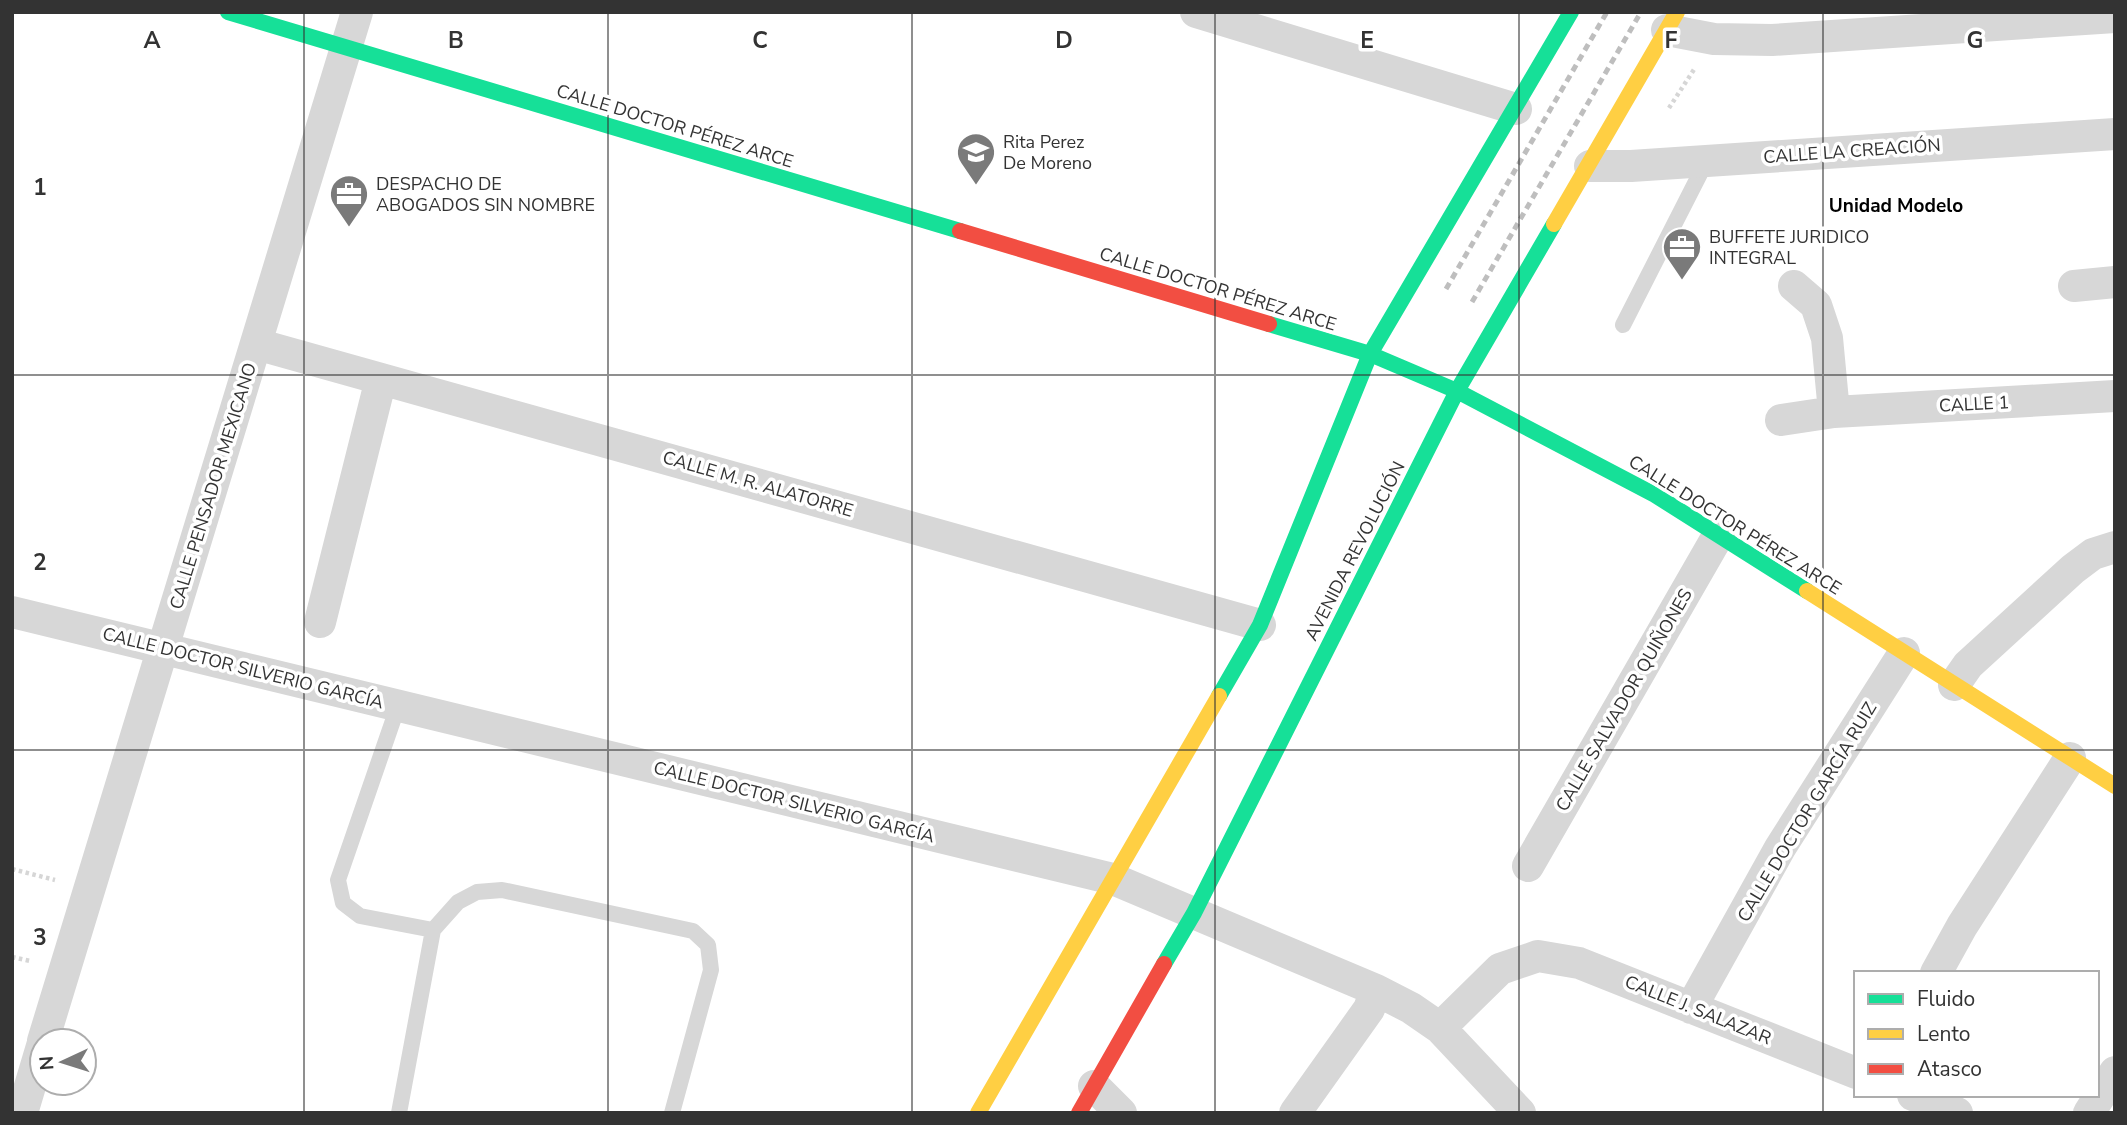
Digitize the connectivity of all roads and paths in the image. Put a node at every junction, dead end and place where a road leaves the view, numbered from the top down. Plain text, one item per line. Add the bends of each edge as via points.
1 (228, 12) edge
2 (357, 12) edge
3 (1196, 12) edge
4 (1572, 12) edge
5 (2115, 17) edge
6 (1672, 21) edge
7 (347, 48) junction
8 (1516, 109) junction
9 (2115, 134) edge
10 (1707, 160) junction
11 (1590, 166) junction
12 (2115, 282) edge
13 (1794, 286) dead end
14 (2074, 286) dead end
15 (1623, 325) dead end
16 (256, 344) junction
17 (1370, 354) junction
18 (380, 379) junction
19 (1457, 391) junction
20 (2115, 396) edge
21 (1834, 412) junction
22 (1781, 419) dead end
23 (1719, 534) junction
24 (2115, 547) edge
25 (12, 612) edge
26 (320, 622) dead end
27 (1260, 625) junction
28 (163, 649) junction
29 (1904, 653) junction
30 (1954, 685) junction
31 (398, 706) junction
32 (2070, 758) junction
33 (2115, 786) edge
34 (1528, 866) dead end
35 (12, 869) edge
36 (1113, 879) junction
37 (90, 889) junction
38 (1194, 914) junction
39 (433, 930) junction
40 (1937, 971) edge
41 (1376, 990) junction
42 (1691, 1008) junction
43 (48, 1027) edge
44 (1440, 1028) junction
45 (1854, 1072) edge
46 (2115, 1072) edge
47 (28, 1093) edge
48 (1918, 1097) edge
49 (1087, 1099) edge
50 (22, 1113) edge
51 (399, 1113) edge
52 (672, 1113) edge
53 (978, 1113) edge
54 (1121, 1113) edge
55 (1295, 1113) edge
56 (1520, 1113) edge
57 (1958, 1113) edge
58 (2089, 1113) edge

1 - 7 main road, CALLE DOCTOR PÉREZ ARCE
2 - 7 street, CALLE PENSADOR MEXICANO
3 - 8 street
4 - 8 main road
5 - 6 street via 1772,40 1714,39
6 - 11 main road, AVENIDA REVOLUCIÓN
7 - 16 street, CALLE PENSADOR MEXICANO
7 - 17 main road, CALLE DOCTOR PÉREZ ARCE
8 - 17 main road
9 - 10 street, CALLE LA CREACIÓN
10 - 11 street, CALLE LA CREACIÓN
10 - 15 lane
11 - 19 main road, AVENIDA REVOLUCIÓN
12 - 14 street
13 - 21 street via 1816,305 1827,338
16 - 18 street, CALLE M. R. ALATORRE
16 - 28 street, CALLE PENSADOR MEXICANO
17 - 19 main road, CALLE DOCTOR PÉREZ ARCE
17 - 27 main road
18 - 26 street
18 - 27 street, CALLE M. R. ALATORRE
19 - 23 main road, CALLE DOCTOR PÉREZ ARCE via 1655,495
19 - 38 main road, AVENIDA REVOLUCIÓN
20 - 21 street, CALLE 1
21 - 22 street, CALLE 1
23 - 29 main road, CALLE DOCTOR PÉREZ ARCE
23 - 34 street, CALLE SALVADOR QUIÑONES
24 - 30 street via 2093,554 2073,569 1968,665
25 - 28 street, CALLE DOCTOR SILVERIO GARCÍA
27 - 36 main road
28 - 31 street, CALLE DOCTOR SILVERIO GARCÍA
28 - 37 street, CALLE PENSADOR MEXICANO
29 - 30 main road, CALLE DOCTOR PÉREZ ARCE
29 - 42 street, CALLE DOCTOR GARCÍA RUIZ via 1780,848
30 - 32 main road, CALLE DOCTOR PÉREZ ARCE
31 - 36 street, CALLE DOCTOR SILVERIO GARCÍA
31 - 39 lane via 338,880 342,903 360,916
32 - 33 main road, CALLE DOCTOR PÉREZ ARCE
32 - 40 street
35 - 37 path
36 - 38 street, CALLE DOCTOR SILVERIO GARCÍA
36 - 53 main road
37 - 43 street, CALLE PENSADOR MEXICANO
38 - 41 street, CALLE DOCTOR SILVERIO GARCÍA
38 - 49 main road, AVENIDA REVOLUCIÓN
39 - 51 lane
39 - 52 lane via 458,902 477,892 502,890 693,931 708,945 711,970
41 - 44 street, CALLE DOCTOR SILVERIO GARCÍA
41 - 55 street via 1370,1009
42 - 44 street, CALLE J. SALAZAR via 1580,963 1538,956 1500,969
42 - 45 street, CALLE J. SALAZAR
44 - 56 street, CALLE DOCTOR SILVERIO GARCÍA
46 - 58 street
47 - 50 street, CALLE PENSADOR MEXICANO
48 - 57 street
49 - 54 street

